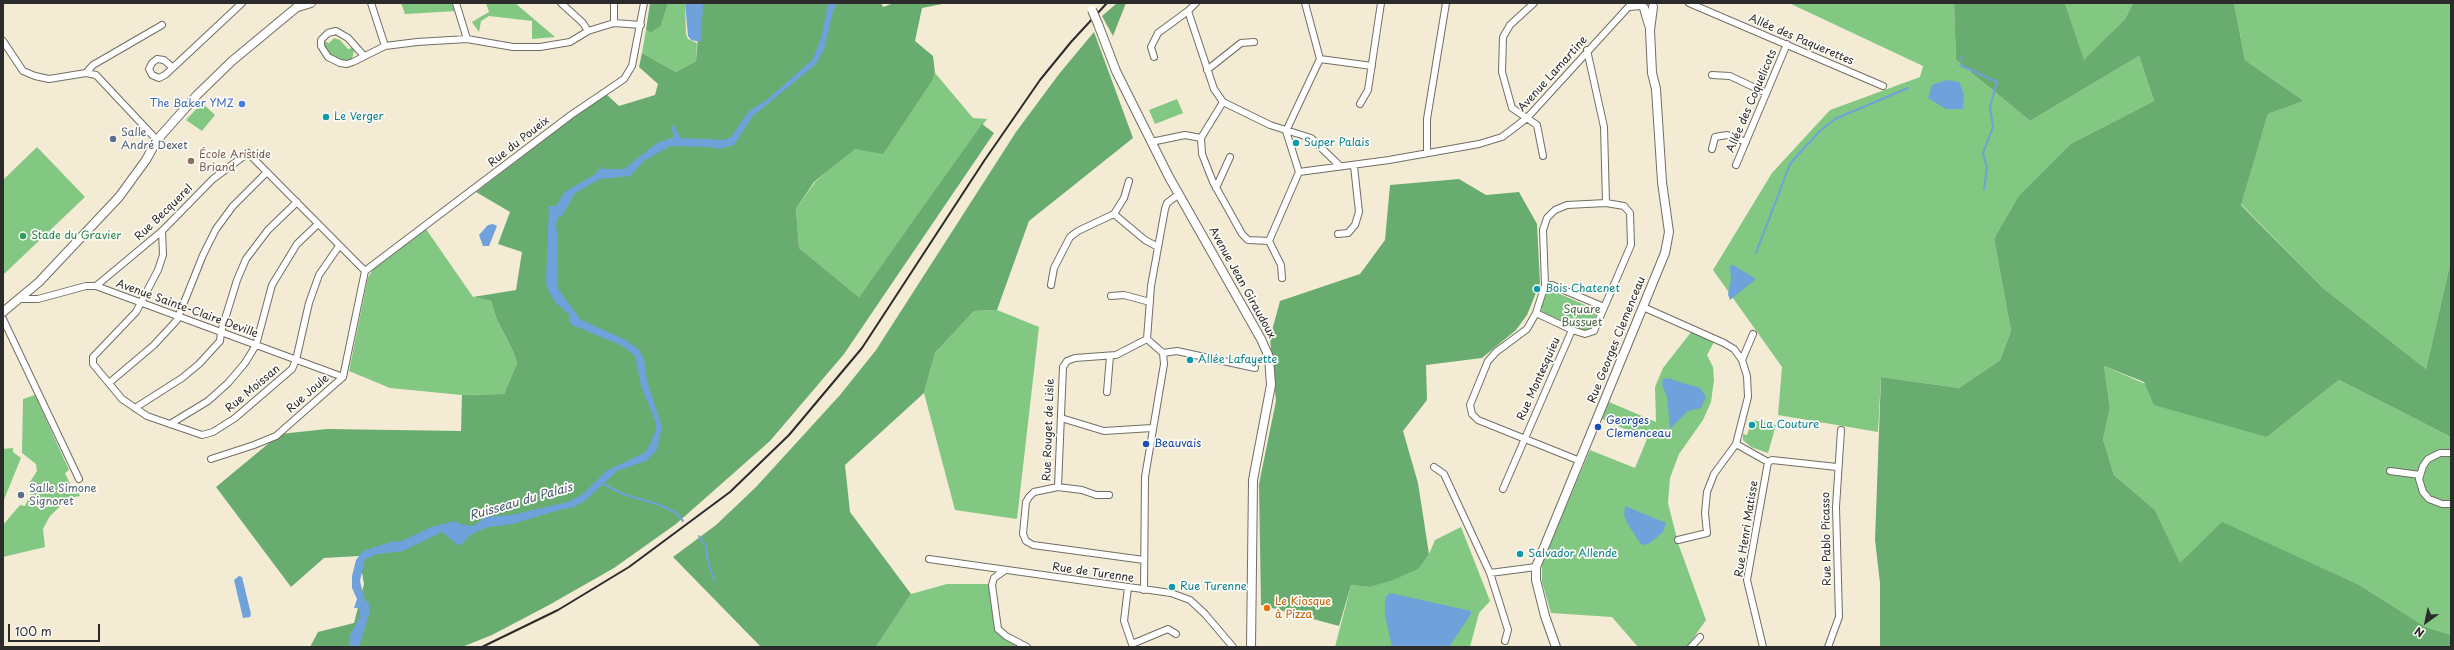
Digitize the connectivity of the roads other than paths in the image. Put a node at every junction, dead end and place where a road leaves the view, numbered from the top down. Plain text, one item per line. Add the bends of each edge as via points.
1 (242, 3) edge
2 (311, 3) edge
3 (371, 3) edge
4 (456, 3) edge
5 (562, 3) edge
6 (614, 3) edge
7 (644, 3) edge
8 (1196, 3) edge
9 (1305, 3) edge
10 (1380, 3) edge
11 (1446, 3) edge
12 (1534, 3) edge
13 (1689, 3) edge
14 (1655, 4) edge
15 (1631, 5) edge
16 (1642, 6) edge
17 (1091, 7) edge
18 (296, 8) edge
19 (1188, 11) junction
20 (614, 23) junction
21 (162, 25) dead end
22 (641, 25) junction
23 (1650, 30) junction
24 (588, 31) junction
25 (468, 39) junction
26 (3, 41) edge
27 (1254, 42) dead end
28 (1787, 44) junction
29 (385, 46) junction
30 (1587, 50) junction
31 (364, 56) junction
32 (1154, 57) dead end
33 (1320, 59) junction
34 (1372, 66) junction
35 (172, 67) dead end
36 (1208, 70) junction
37 (86, 73) junction
38 (1712, 75) dead end
39 (1883, 86) dead end
40 (1766, 93) junction
41 (1222, 102) junction
42 (1360, 104) dead end
43 (1527, 118) junction
44 (1286, 131) junction
45 (1201, 138) junction
46 (157, 140) junction
47 (1151, 142) junction
48 (1746, 142) junction
49 (1712, 149) dead end
50 (1427, 153) junction
51 (1543, 156) dead end
52 (1230, 157) dead end
53 (1736, 165) dead end
54 (1340, 166) junction
55 (1354, 166) junction
56 (267, 172) junction
57 (1299, 172) junction
58 (1129, 181) dead end
59 (1216, 188) junction
60 (1179, 194) junction
61 (297, 202) junction
62 (1606, 203) junction
63 (1114, 214) junction
64 (318, 224) junction
65 (162, 231) junction
66 (1338, 234) dead end
67 (1269, 241) junction
68 (339, 246) junction
69 (1158, 247) junction
70 (364, 271) junction
71 (1282, 278) dead end
72 (1051, 285) dead end
73 (1545, 285) junction
74 (96, 286) junction
75 (1111, 296) dead end
76 (21, 299) junction
77 (1150, 302) junction
78 (141, 303) junction
79 (1604, 307) junction
80 (1643, 307) junction
81 (3, 312) edge
82 (1536, 313) junction
83 (179, 317) junction
84 (3, 318) edge
85 (1572, 330) junction
86 (221, 332) junction
87 (1753, 334) dead end
88 (1147, 339) junction
89 (256, 345) junction
90 (1163, 353) junction
91 (1110, 356) junction
92 (296, 360) junction
93 (1742, 360) junction
94 (1255, 368) dead end
95 (343, 377) junction
96 (109, 383) junction
97 (1107, 392) dead end
98 (135, 408) junction
99 (1061, 418) junction
100 (170, 424) junction
101 (1152, 428) junction
102 (1841, 430) dead end
103 (1524, 439) junction
104 (1736, 444) junction
105 (2451, 453) edge
106 (211, 459) dead end
107 (1767, 460) junction
108 (1580, 461) junction
109 (1434, 467) dead end
110 (1837, 467) junction
111 (2390, 471) dead end
112 (2420, 474) junction
113 (79, 479) dead end
114 (1058, 487) junction
115 (1503, 489) dead end
116 (1108, 495) dead end
117 (2451, 504) edge
118 (1678, 540) dead end
119 (929, 558) dead end
120 (1144, 560) junction
121 (1536, 567) junction
122 (1006, 571) junction
123 (1490, 572) junction
124 (1128, 587) junction
125 (1144, 590) junction
126 (1176, 634) dead end
127 (1700, 637) dead end
128 (1505, 642) dead end
129 (1132, 646) edge
130 (1027, 647) edge
131 (1233, 647) edge
132 (1251, 647) edge
133 (1556, 647) edge
134 (1691, 647) edge
135 (1763, 647) edge
136 (1828, 647) edge

1 - 35 street
2 - 18 street
3 - 29 street
4 - 25 street
5 - 24 street via 583,22
6 - 20 street
7 - 22 street, Rue du Poueix
8 - 19 street
9 - 33 street
10 - 34 street
11 - 50 street via 1427,119
12 - 43 street via 1510,25 1503,37 1502,72 1512,108
13 - 28 street, Allée des Paquerettes
14 - 16 street, Rue Georges Clemenceau
14 - 23 street, Rue Georges Clemenceau
15 - 16 street, Avenue Lamartine
15 - 30 street, Avenue Lamartine
16 - 23 street, Rue Georges Clemenceau
17 - 47 street, Avenue Jean Giraudoux, bridge via 1116,71
18 - 46 street via 197,94
19 - 32 street via 1158,33 1151,47
19 - 36 street
20 - 22 street
20 - 24 street
21 - 37 street via 93,65
22 - 70 street, Rue du Poueix via 632,66 624,79 570,115
23 - 80 street, Rue Georges Clemenceau via 1662,182 1669,232 1665,253
24 - 25 street via 570,42 540,47 513,47
25 - 29 street
26 - 37 street via 23,71 35,76 57,79
27 - 36 street via 1241,43
28 - 39 street, Allée des Paquerettes
28 - 40 street, Allée des Coquelicots
29 - 31 street
30 - 43 street, Avenue Lamartine
30 - 62 street via 1604,127
31 - 31 street via 353,62 340,63 324,53 321,40 328,33 336,31 348,38
33 - 34 street
33 - 44 street
34 - 42 street via 1368,90
36 - 41 street via 1214,89
37 - 46 street via 96,75
38 - 40 street via 1730,76
40 - 48 street, Allée des Coquelicots
41 - 44 street
41 - 45 street
43 - 50 street, Avenue Lamartine via 1502,137 1479,144
43 - 51 street via 1537,125
44 - 54 street via 1298,132 1311,138
44 - 57 street
45 - 47 street via 1185,135
45 - 59 street via 1202,154
46 - 76 street via 120,197
47 - 60 street, Avenue Jean Giraudoux
48 - 49 street via 1727,135 1715,137
48 - 53 street, Allée des Coquelicots
50 - 55 street, Avenue Lamartine
52 - 59 street
54 - 55 street, Avenue Lamartine
54 - 57 street, Avenue Lamartine
55 - 66 street via 1359,212 1355,225 1348,233
56 - 61 street, Rue Becquerel
56 - 65 street, Rue Becquerel via 248,153 213,179
56 - 83 street via 233,206 216,229
57 - 67 street
58 - 63 street via 1124,198
59 - 67 street via 1242,234 1248,240
60 - 69 street via 1167,203
60 - 132 street, Avenue Jean Giraudoux via 1269,357 1271,385 1253,480
61 - 64 street, Rue Becquerel
61 - 86 street via 268,230 246,259
62 - 73 street via 1567,205 1555,210 1547,218 1544,230
62 - 79 street, Rue Montesquieu via 1624,206 1630,212 1632,235 1631,245
63 - 69 street via 1145,240
63 - 72 street via 1070,237 1054,268
64 - 68 street, Rue Becquerel
64 - 89 street via 297,244 272,285
65 - 74 street, Rue Becquerel
65 - 78 street via 162,255 158,270
67 - 71 street via 1281,265
68 - 70 street, Rue Becquerel
68 - 92 street, Rue Moissan via 320,275 309,303
69 - 77 street
70 - 95 street, Rue Joule
73 - 79 street via 1552,285
73 - 82 street
74 - 76 street, Avenue Sainte-Claire Deville via 86,286 38,299
74 - 78 street, Avenue Sainte-Claire Deville
75 - 77 street via 1124,295
76 - 81 street
77 - 88 street
78 - 83 street, Avenue Sainte-Claire Deville
78 - 96 street, Rue Moissan via 136,312 92,357 93,364
79 - 85 street, Rue Montesquieu via 1594,332 1585,334
80 - 93 street via 1724,342 1734,349
80 - 108 street, Rue Georges Clemenceau
82 - 85 street
82 - 103 street via 1527,329 1488,361 1470,405 1472,414 1478,420
83 - 86 street, Avenue Sainte-Claire Deville
83 - 96 street via 154,345
84 - 113 street
85 - 103 street, Rue Montesquieu
86 - 89 street, Avenue Sainte-Claire Deville
86 - 98 street via 220,341 199,364
87 - 93 street
88 - 90 street
88 - 91 street, Rue Rouget de Lisle
89 - 92 street, Avenue Sainte-Claire Deville
89 - 100 street via 245,363 218,392
90 - 94 street via 1177,351
90 - 101 street via 1164,364
91 - 97 street
91 - 99 street, Rue Rouget de Lisle via 1067,361 1062,374
92 - 95 street, Avenue Sainte-Claire Deville
92 - 100 street, Rue Moissan via 292,369 235,418 213,432 202,435
93 - 104 street via 1748,397
95 - 106 street, Rue Joule via 276,436 254,446
96 - 98 street, Rue Moissan via 122,399
98 - 100 street, Rue Moissan via 147,416
99 - 101 street via 1104,431
99 - 114 street, Rue Rouget de Lisle
101 - 120 street via 1145,477
102 - 110 street, Rue Pablo Picasso
103 - 108 street
103 - 115 street, Rue Montesquieu
104 - 107 street
104 - 118 street via 1714,474 1707,492 1705,513 1708,532
105 - 112 street via 2432,456 2425,462
107 - 110 street
107 - 135 street, Rue Henri Matisse via 1747,580
108 - 121 street, Rue Georges Clemenceau
109 - 123 street via 1444,474
110 - 136 street, Rue Pablo Picasso via 1839,617
111 - 112 street
112 - 117 street via 2421,488 2429,499 2437,503
114 - 116 street
114 - 120 street, Rue Rouget de Lisle via 1034,492 1026,502 1023,534 1026,541 1034,545
119 - 122 street, Rue de Turenne
120 - 125 street
121 - 123 street
121 - 133 street, Rue Georges Clemenceau via 1536,580
122 - 124 street, Rue de Turenne
122 - 130 street via 994,578 992,585 998,629
123 - 128 street via 1508,630
124 - 125 street, Rue de Turenne
124 - 129 street via 1124,621
125 - 131 street, Rue de Turenne via 1190,600
126 - 129 street via 1168,630
127 - 134 street

